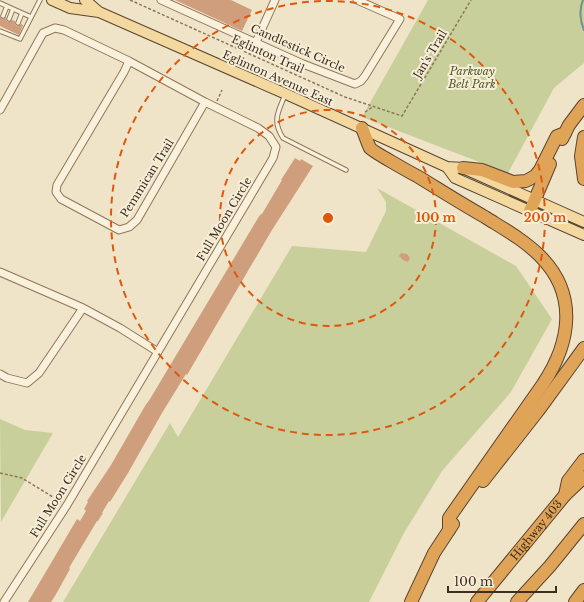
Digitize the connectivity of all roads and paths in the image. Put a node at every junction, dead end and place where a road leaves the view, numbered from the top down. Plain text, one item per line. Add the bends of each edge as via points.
1 (40, 0) edge
2 (52, 0) edge
3 (85, 0) edge
4 (130, 0) edge
5 (161, 0) edge
6 (275, 0) edge
7 (357, 0) edge
8 (471, 0) edge
9 (0, 3) edge
10 (6, 6) junction
11 (13, 9) junction
12 (99, 12) junction
13 (22, 13) junction
14 (3, 16) dead end
15 (32, 17) junction
16 (9, 19) dead end
17 (18, 23) dead end
18 (3, 30) edge
19 (256, 42) junction
20 (129, 61) junction
21 (222, 90) dead end
22 (286, 94) junction
23 (217, 101) dead end
24 (205, 102) junction
25 (584, 105) edge
26 (374, 106) junction
27 (0, 110) edge
28 (364, 112) dead end
29 (402, 116) joint
30 (362, 128) junction
31 (565, 133) junction
32 (584, 137) edge
33 (447, 167) junction
34 (463, 168) junction
35 (346, 170) dead end
36 (584, 179) edge
37 (532, 206) junction
38 (584, 222) edge
39 (584, 235) edge
40 (0, 272) edge
41 (83, 308) junction
42 (584, 348) edge
43 (158, 352) junction
44 (0, 374) edge
45 (584, 460) edge
46 (0, 473) edge
47 (584, 477) edge
48 (565, 496) junction
49 (67, 505) junction
50 (584, 524) edge
51 (449, 530) junction
52 (584, 590) edge
53 (4, 602) edge
54 (411, 602) edge
55 (477, 602) edge
56 (517, 602) edge
57 (576, 602) edge

1 - 15 lane
2 - 12 main road, Eglinton Avenue East via 70,8
3 - 12 main road, Eglinton Avenue East
4 - 26 path, Eglinton Trail via 345,97
5 - 19 street, Candlestick Circle
6 - 19 street
7 - 19 street, Candlestick Circle via 400,19 365,76 356,84 303,64
8 - 29 path, Jan's Trail
9 - 10 lane
10 - 11 lane
10 - 14 lane
11 - 13 lane
11 - 16 lane
12 - 22 main road, Eglinton Avenue East
13 - 15 lane
13 - 17 lane
15 - 18 lane via 20,39
20 - 24 street, Full Moon Circle
20 - 24 street, Pemmican Trail via 57,186 56,192 61,199 119,230 130,228
20 - 27 street, Full Moon Circle via 55,28 43,33
21 - 23 path
22 - 30 main road, Eglinton Avenue East
22 - 35 lane via 276,121 277,129 283,138
24 - 43 street, Full Moon Circle via 258,128 269,136 276,147 273,158
25 - 31 highway
26 - 28 path
26 - 29 path, Eglinton Trail
30 - 33 main road, Eglinton Avenue East
30 - 51 highway via 371,150 477,212 524,242 540,256 551,269 566,307 566,329 562,348 554,365 449,518
31 - 34 highway via 557,136 540,170 526,181 513,182 482,170
31 - 37 highway
32 - 36 highway via 581,156
33 - 34 main road, Eglinton Avenue East
33 - 37 main road, Eglinton Avenue East via 455,178
34 - 37 main road, Eglinton Avenue East
37 - 38 main road, Eglinton Avenue East
37 - 39 main road, Eglinton Avenue East
40 - 41 street
41 - 43 street
41 - 44 street via 39,373 27,383
42 - 51 highway
43 - 49 street, Full Moon Circle
45 - 48 highway via 568,481
46 - 49 path via 22,478
47 - 48 highway, Highway 403
48 - 55 highway, Highway 403
49 - 53 street, Full Moon Circle
50 - 56 highway
51 - 54 highway via 434,554
52 - 57 highway

